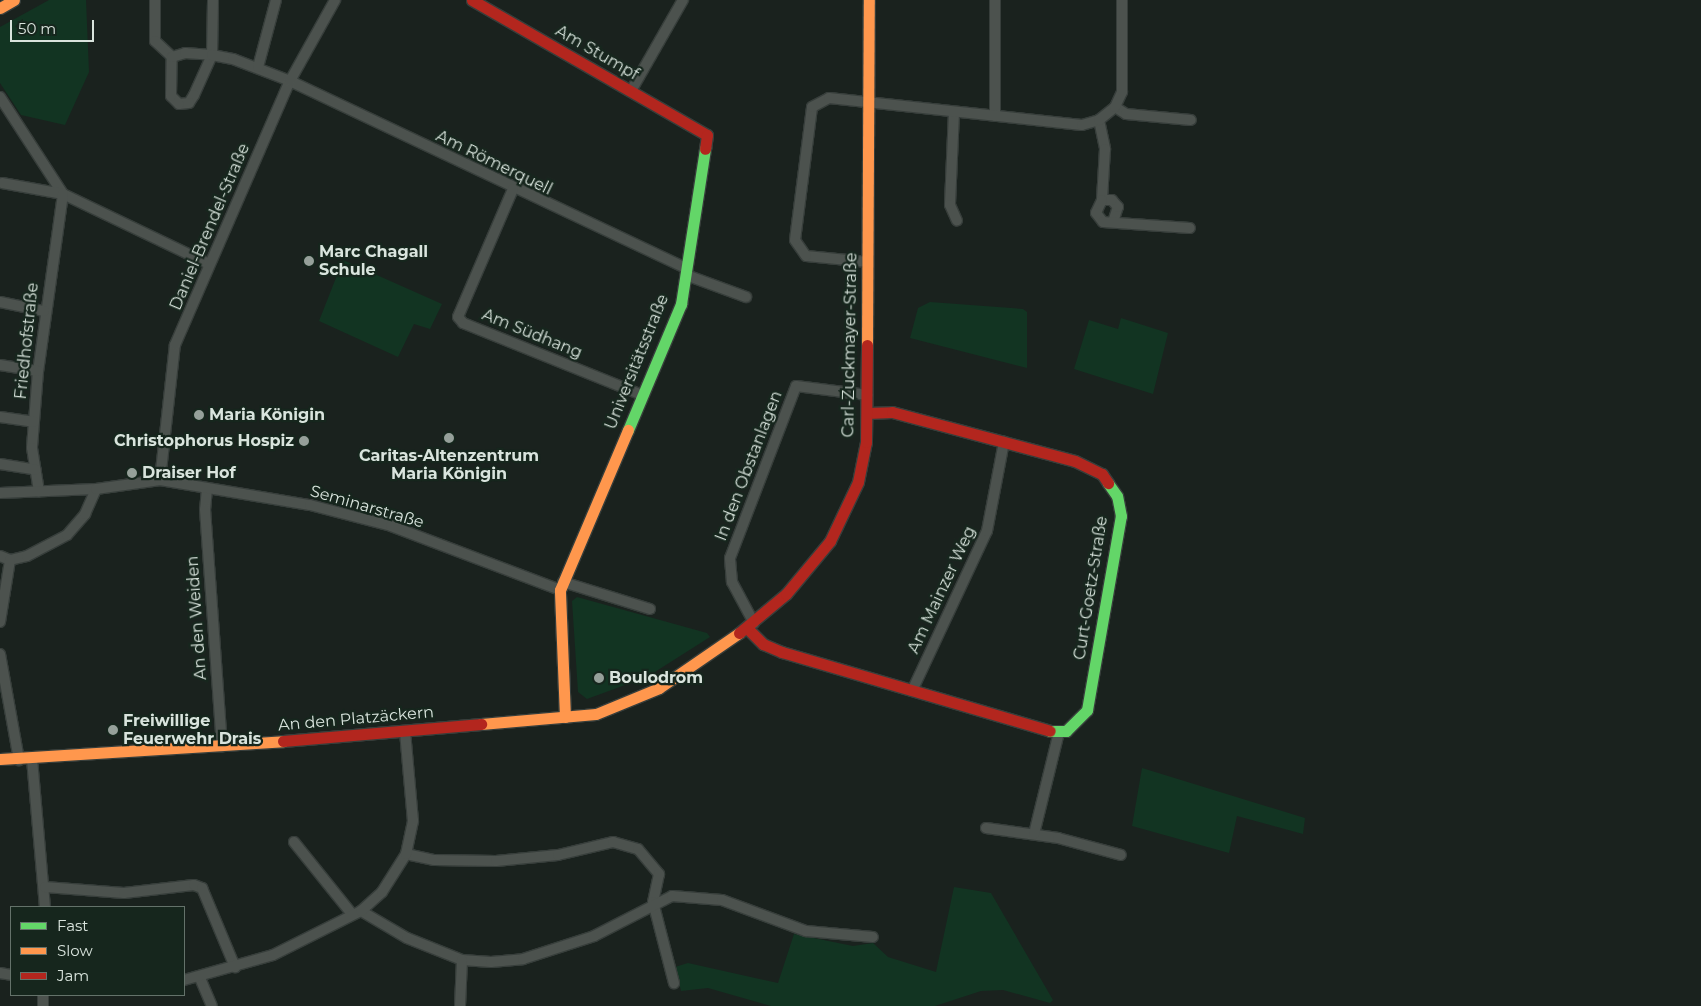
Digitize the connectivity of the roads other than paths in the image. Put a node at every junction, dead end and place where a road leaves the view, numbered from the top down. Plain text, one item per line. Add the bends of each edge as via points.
1 (14, 0) edge
2 (155, 0) edge
3 (212, 0) edge
4 (276, 0) edge
5 (335, 0) edge
6 (472, 0) edge
7 (682, 0) edge
8 (869, 0) edge
9 (995, 0) edge
10 (1122, 0) edge
11 (0, 8) edge
12 (212, 55) junction
13 (172, 57) junction
14 (258, 67) junction
15 (290, 81) junction
16 (631, 91) junction
17 (0, 97) edge
18 (869, 103) junction
19 (1115, 108) junction
20 (954, 112) junction
21 (995, 116) junction
22 (1100, 120) junction
23 (1191, 120) dead end
24 (707, 135) joint
25 (2, 184) dead end
26 (513, 189) junction
27 (63, 194) junction
28 (1102, 200) junction
29 (957, 221) dead end
30 (1113, 222) junction
31 (1190, 228) dead end
32 (868, 262) junction
33 (209, 264) junction
34 (686, 272) junction
35 (746, 297) dead end
36 (0, 302) edge
37 (44, 311) junction
38 (0, 365) edge
39 (38, 371) junction
40 (642, 395) junction
41 (867, 395) junction
42 (867, 413) junction
43 (0, 417) edge
44 (34, 422) junction
45 (1004, 442) junction
46 (0, 464) edge
47 (36, 470) junction
48 (160, 480) junction
49 (207, 488) junction
50 (96, 489) junction
51 (39, 491) junction
52 (0, 493) edge
53 (5, 558) edge
54 (561, 586) junction
55 (650, 609) dead end
56 (0, 622) edge
57 (751, 626) junction
58 (0, 654) edge
59 (912, 690) junction
60 (627, 704) joint
61 (565, 716) junction
62 (405, 731) junction
63 (1059, 732) junction
64 (222, 746) junction
65 (0, 759) edge
66 (19, 760) junction
67 (32, 760) junction
68 (986, 828) dead end
69 (1034, 834) junction
70 (294, 842) dead end
71 (406, 854) junction
72 (1121, 855) dead end
73 (45, 887) junction
74 (654, 902) junction
75 (45, 906) edge
76 (356, 912) junction
77 (873, 937) dead end
78 (462, 960) junction
79 (235, 967) junction
80 (200, 978) junction
81 (185, 980) edge
82 (674, 983) dead end
83 (212, 1006) edge
84 (460, 1006) edge

1 - 11 street
2 - 13 street via 156,41
3 - 12 street
4 - 14 street
5 - 15 street, Daniel-Brendel-Straße
6 - 16 street, Am Stumpf
7 - 16 street
8 - 18 street, Carl-Zuckmayer-Straße
9 - 21 street
10 - 19 street via 1122,92
12 - 13 street, Am Römerquell
12 - 13 street via 189,103 179,104 172,96
12 - 14 street, Am Römerquell
14 - 15 street, Am Römerquell
15 - 26 street, Am Römerquell
15 - 33 street, Daniel-Brendel-Straße
16 - 24 street, Am Stumpf
17 - 27 street
18 - 20 street
18 - 32 street, Carl-Zuckmayer-Straße
18 - 32 street via 829,98 812,107 795,240 806,256
19 - 22 street
19 - 23 street via 1126,114
20 - 21 street
20 - 29 street via 950,205
21 - 22 street via 1082,125
22 - 28 street via 1105,149
24 - 34 street, Universitätsstraße
25 - 27 street
26 - 34 street, Am Römerquell
26 - 40 street, Am Südhang via 458,317 463,323
27 - 33 street
27 - 37 street, Friedhofstraße
28 - 30 street via 1112,200 1118,207
28 - 30 street via 1096,208 1098,219
30 - 31 street
32 - 41 street, Carl-Zuckmayer-Straße
33 - 48 street, Daniel-Brendel-Straße via 175,345
34 - 35 street, Am Römerquell
34 - 40 street, Universitätsstraße via 681,304
36 - 37 street
37 - 39 street, Friedhofstraße
38 - 39 street
39 - 44 street, Friedhofstraße
40 - 54 street, Universitätsstraße
41 - 42 street, Carl-Zuckmayer-Straße
41 - 57 street, In den Obstanlagen via 796,386 730,558 732,582
42 - 45 street, Curt-Goetz-Straße via 892,412
42 - 57 street, Carl-Zuckmayer-Straße via 858,482 830,541 800,580
43 - 44 street
44 - 47 street, Friedhofstraße
45 - 59 street, Am Mainzer Weg via 987,531
45 - 63 street, Curt-Goetz-Straße via 1075,461 1102,474 1117,496 1121,516 1087,710
46 - 47 street
47 - 51 street, Friedhofstraße
48 - 49 street, Seminarstraße
48 - 50 street, Seminarstraße
49 - 54 street, Seminarstraße via 310,505 391,526
49 - 64 street, An den Weiden via 204,509
50 - 51 street, Seminarstraße
50 - 53 street via 85,514 67,534
51 - 52 street, Seminarstraße
53 - 56 street
54 - 55 street, Seminarstraße
54 - 61 street
57 - 59 street via 763,644 782,652
57 - 60 street, Carl-Zuckmayer-Straße via 699,664
58 - 66 street
59 - 63 street
60 - 61 street, An den Platzäckern via 596,714
61 - 62 street, An den Platzäckern
62 - 64 street, An den Platzäckern
62 - 71 street via 414,810
63 - 69 street
64 - 67 street, An den Platzäckern
65 - 66 street, An den Platzäckern
66 - 67 street, An den Platzäckern
67 - 73 street
68 - 69 street
69 - 72 street
70 - 76 street
71 - 74 street via 434,860 496,861 558,855 604,843 627,844 648,856 659,874
71 - 76 street via 382,892
73 - 75 street
73 - 79 street via 124,893 194,885 202,888
74 - 77 street via 672,896 705,896 806,931
74 - 78 street via 594,936 522,959
74 - 82 street
76 - 78 street
76 - 79 street via 273,955
78 - 84 street
79 - 80 street
80 - 81 street
80 - 83 street

